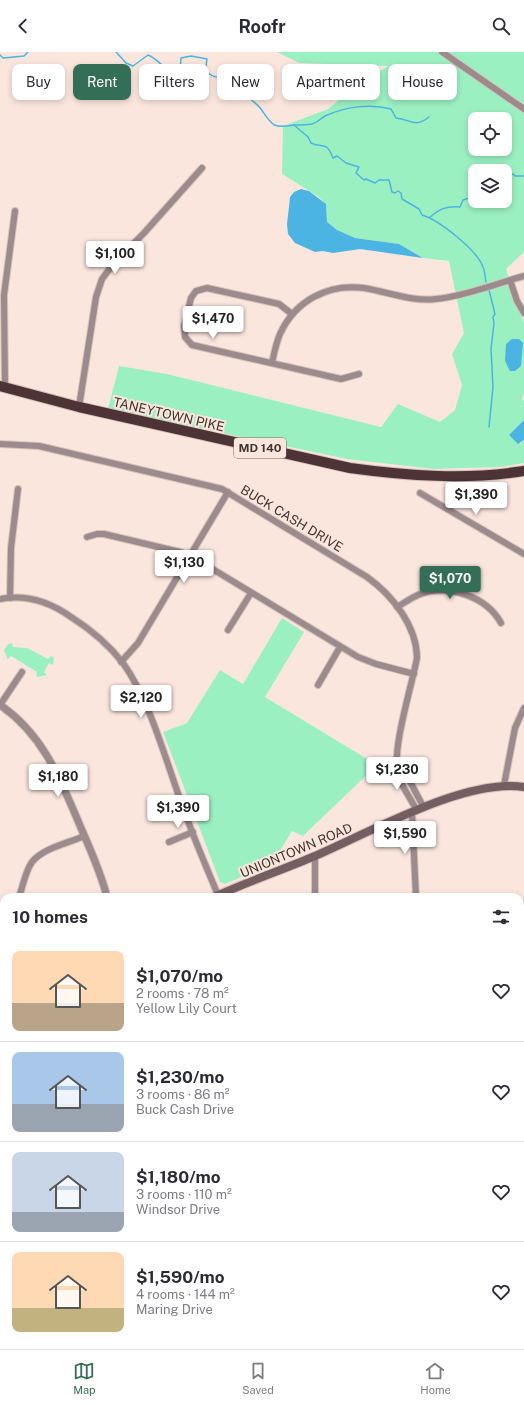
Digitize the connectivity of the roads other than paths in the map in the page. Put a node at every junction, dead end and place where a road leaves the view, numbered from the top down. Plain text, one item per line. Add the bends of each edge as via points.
1 (442, 52) edge
2 (524, 109) edge
3 (202, 168) dead end
4 (15, 211) dead end
5 (524, 276) edge
6 (510, 280) junction
7 (524, 313) edge
8 (292, 314) junction
9 (272, 363) junction
10 (360, 374) dead end
11 (2, 386) edge
12 (79, 407) junction
13 (0, 444) edge
14 (524, 471) edge
15 (18, 489) dead end
16 (228, 492) junction
17 (420, 493) dead end
18 (87, 537) dead end
19 (524, 554) edge
20 (191, 556) junction
21 (251, 593) junction
22 (10, 598) junction
23 (0, 599) edge
24 (397, 607) junction
25 (501, 623) dead end
26 (228, 630) dead end
27 (340, 647) junction
28 (122, 662) junction
29 (22, 672) dead end
30 (414, 674) junction
31 (318, 685) dead end
32 (0, 705) edge
33 (524, 708) edge
34 (504, 785) junction
35 (524, 787) edge
36 (418, 810) junction
37 (193, 832) junction
38 (84, 836) junction
39 (170, 842) dead end
40 (314, 856) junction
41 (20, 893) edge
42 (106, 893) edge
43 (215, 893) edge
44 (223, 893) edge
45 (315, 893) edge
46 (416, 893) edge

1 - 2 street
3 - 12 street via 102,279 96,297
4 - 11 street via 4,295
5 - 6 street
6 - 7 street
6 - 8 street via 436,299 417,299 363,288 343,287 327,290
8 - 9 street via 279,335
8 - 9 street via 279,304 207,288 196,291 191,298 184,326 185,337 192,345
9 - 10 street via 341,379
11 - 12 highway, TANEYTOWN PIKE / MD 140
12 - 14 highway, TANEYTOWN PIKE / MD 140 via 350,468 384,473 464,476
13 - 16 street, BUCK CASH DRIVE via 27,444 46,448 204,483
15 - 22 street via 11,548
16 - 20 street
16 - 24 street, BUCK CASH DRIVE via 368,577
17 - 19 street
18 - 20 street via 104,534
20 - 21 street
20 - 28 street via 138,643
21 - 26 street
21 - 27 street
22 - 23 street
22 - 28 street via 39,600 65,613 94,633
24 - 25 street via 425,592 453,591 484,605 495,613
24 - 30 street, BUCK CASH DRIVE via 414,637 417,658
27 - 30 street via 372,663
27 - 31 street
28 - 37 street via 142,698
29 - 32 street
30 - 36 street, BUCK CASH DRIVE via 398,744 397,765 406,774
32 - 38 street via 29,730 47,754 61,780
33 - 34 street via 515,728
34 - 35 main road, UNIONTOWN ROAD
34 - 36 main road, UNIONTOWN ROAD via 470,791
36 - 40 main road, UNIONTOWN ROAD
36 - 46 street
37 - 39 street
37 - 43 street
38 - 41 street via 36,858 29,868
38 - 42 street via 100,872
40 - 44 main road, UNIONTOWN ROAD
40 - 45 street

